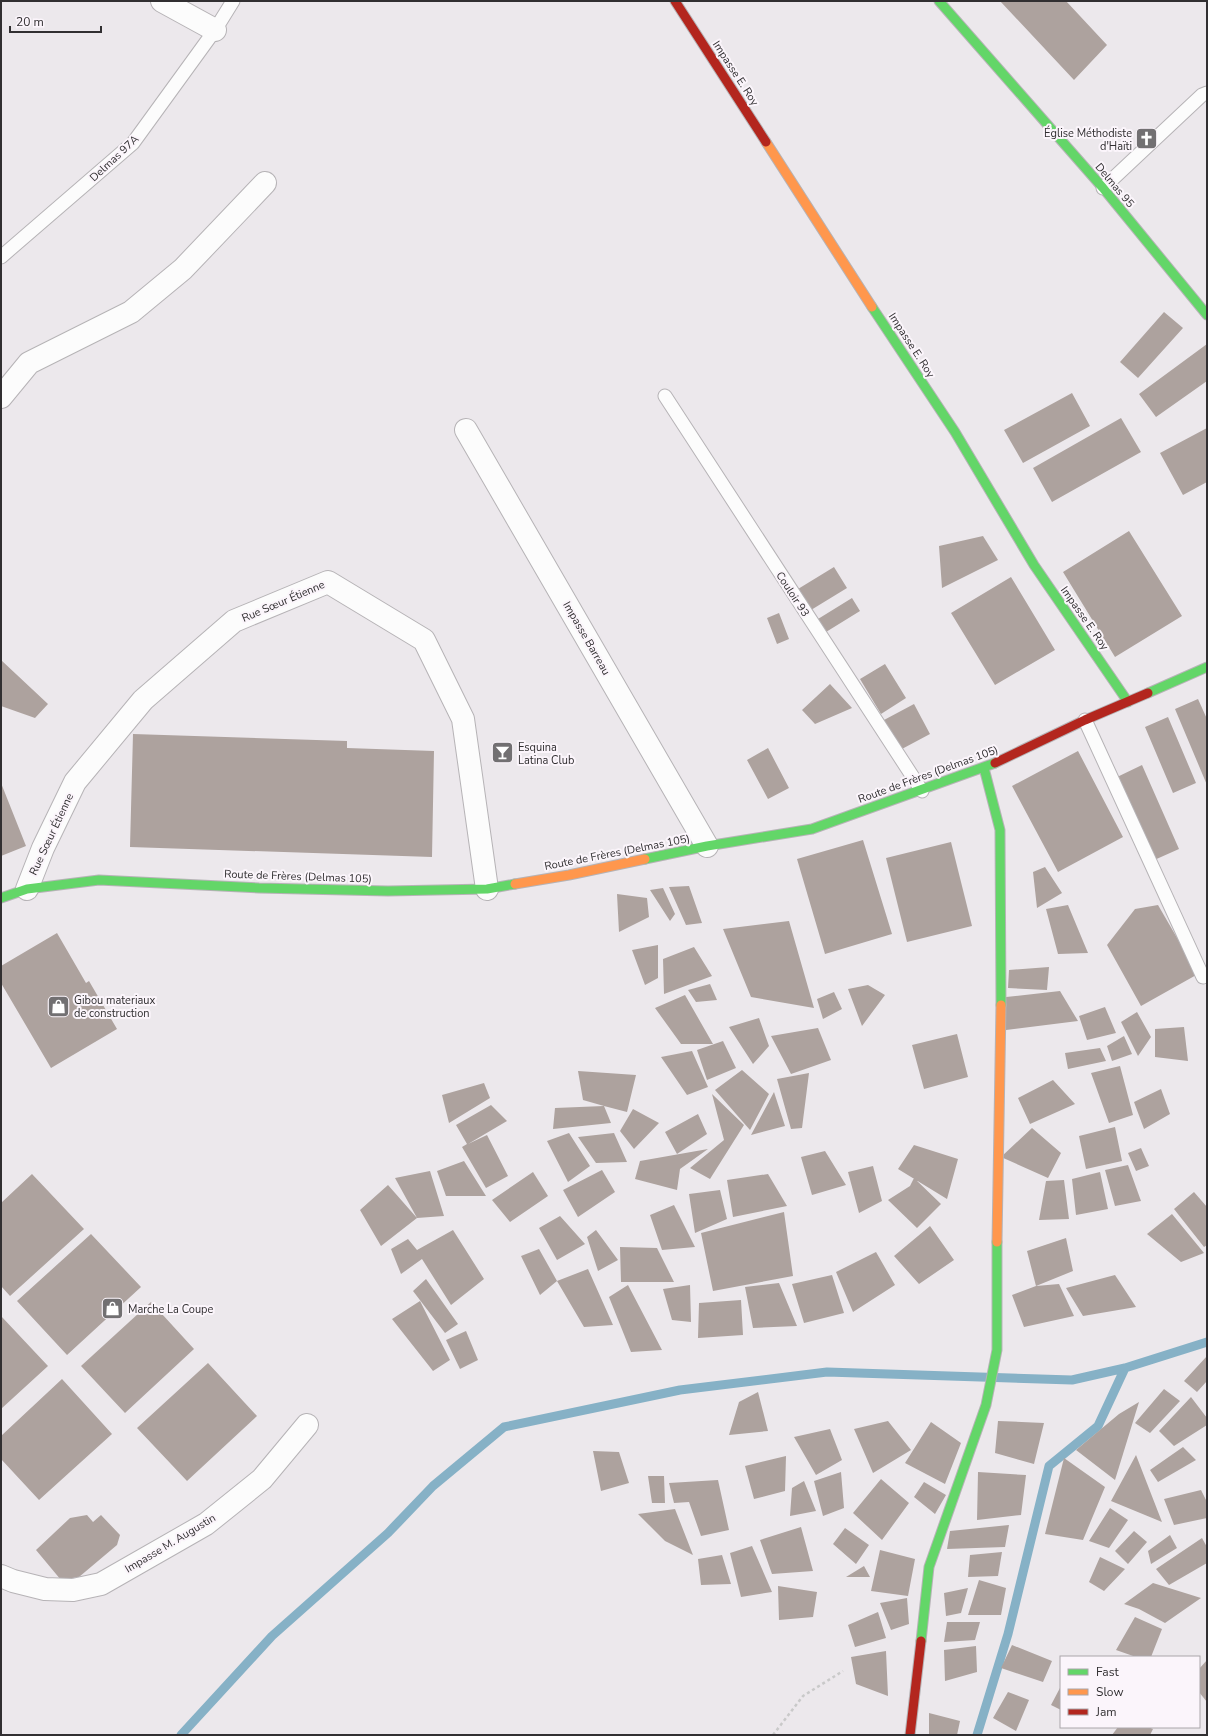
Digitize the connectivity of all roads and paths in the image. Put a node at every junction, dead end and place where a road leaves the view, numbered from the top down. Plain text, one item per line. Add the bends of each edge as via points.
1 (162, 1) edge
2 (233, 1) edge
3 (676, 1) edge
4 (939, 1) edge
5 (215, 30) junction
6 (1207, 93) edge
7 (265, 183) dead end
8 (1103, 188) junction
9 (1, 257) edge
10 (1207, 315) edge
11 (665, 396) dead end
12 (1, 397) edge
13 (466, 430) dead end
14 (1207, 666) edge
15 (1128, 702) junction
16 (1085, 720) junction
17 (984, 768) junction
18 (922, 791) junction
19 (707, 846) junction
20 (27, 889) junction
21 (486, 889) junction
22 (1, 898) edge
23 (1203, 977) dead end
24 (307, 1425) dead end
25 (1, 1576) edge
26 (843, 1670) dead end
27 (773, 1735) edge
28 (910, 1735) edge

1 - 5 street
2 - 5 lane, Delmas 97A
3 - 15 street, Impasse E. Roy via 805,204 955,432 1034,565
4 - 8 street, Delmas 95
5 - 9 lane, Delmas 97A via 133,143
6 - 8 lane
7 - 12 street via 183,269 131,312 29,363
8 - 10 street, Delmas 95
11 - 18 lane, Couloir 93
13 - 19 street, Impasse Barreau
14 - 15 street, Route de Frères (Delmas 105)
15 - 16 street, Route de Frères (Delmas 105)
16 - 17 street, Route de Frères (Delmas 105)
16 - 23 lane
17 - 18 street, Route de Frères (Delmas 105)
17 - 28 street via 1000,830 1001,1013 997,1350 986,1405 929,1567
18 - 19 street, Route de Frères (Delmas 105) via 812,829
19 - 21 street, Route de Frères (Delmas 105) via 569,875
20 - 21 street, Route de Frères (Delmas 105) via 99,880 388,891
20 - 21 street, Rue Sœur Étienne via 43,848 75,782 143,700 234,621 328,582 424,640 463,719
20 - 22 street, Route de Frères (Delmas 105)
24 - 25 street, Impasse M. Augustin via 262,1479 206,1524 101,1584 73,1590 45,1589
26 - 27 path via 803,1696

